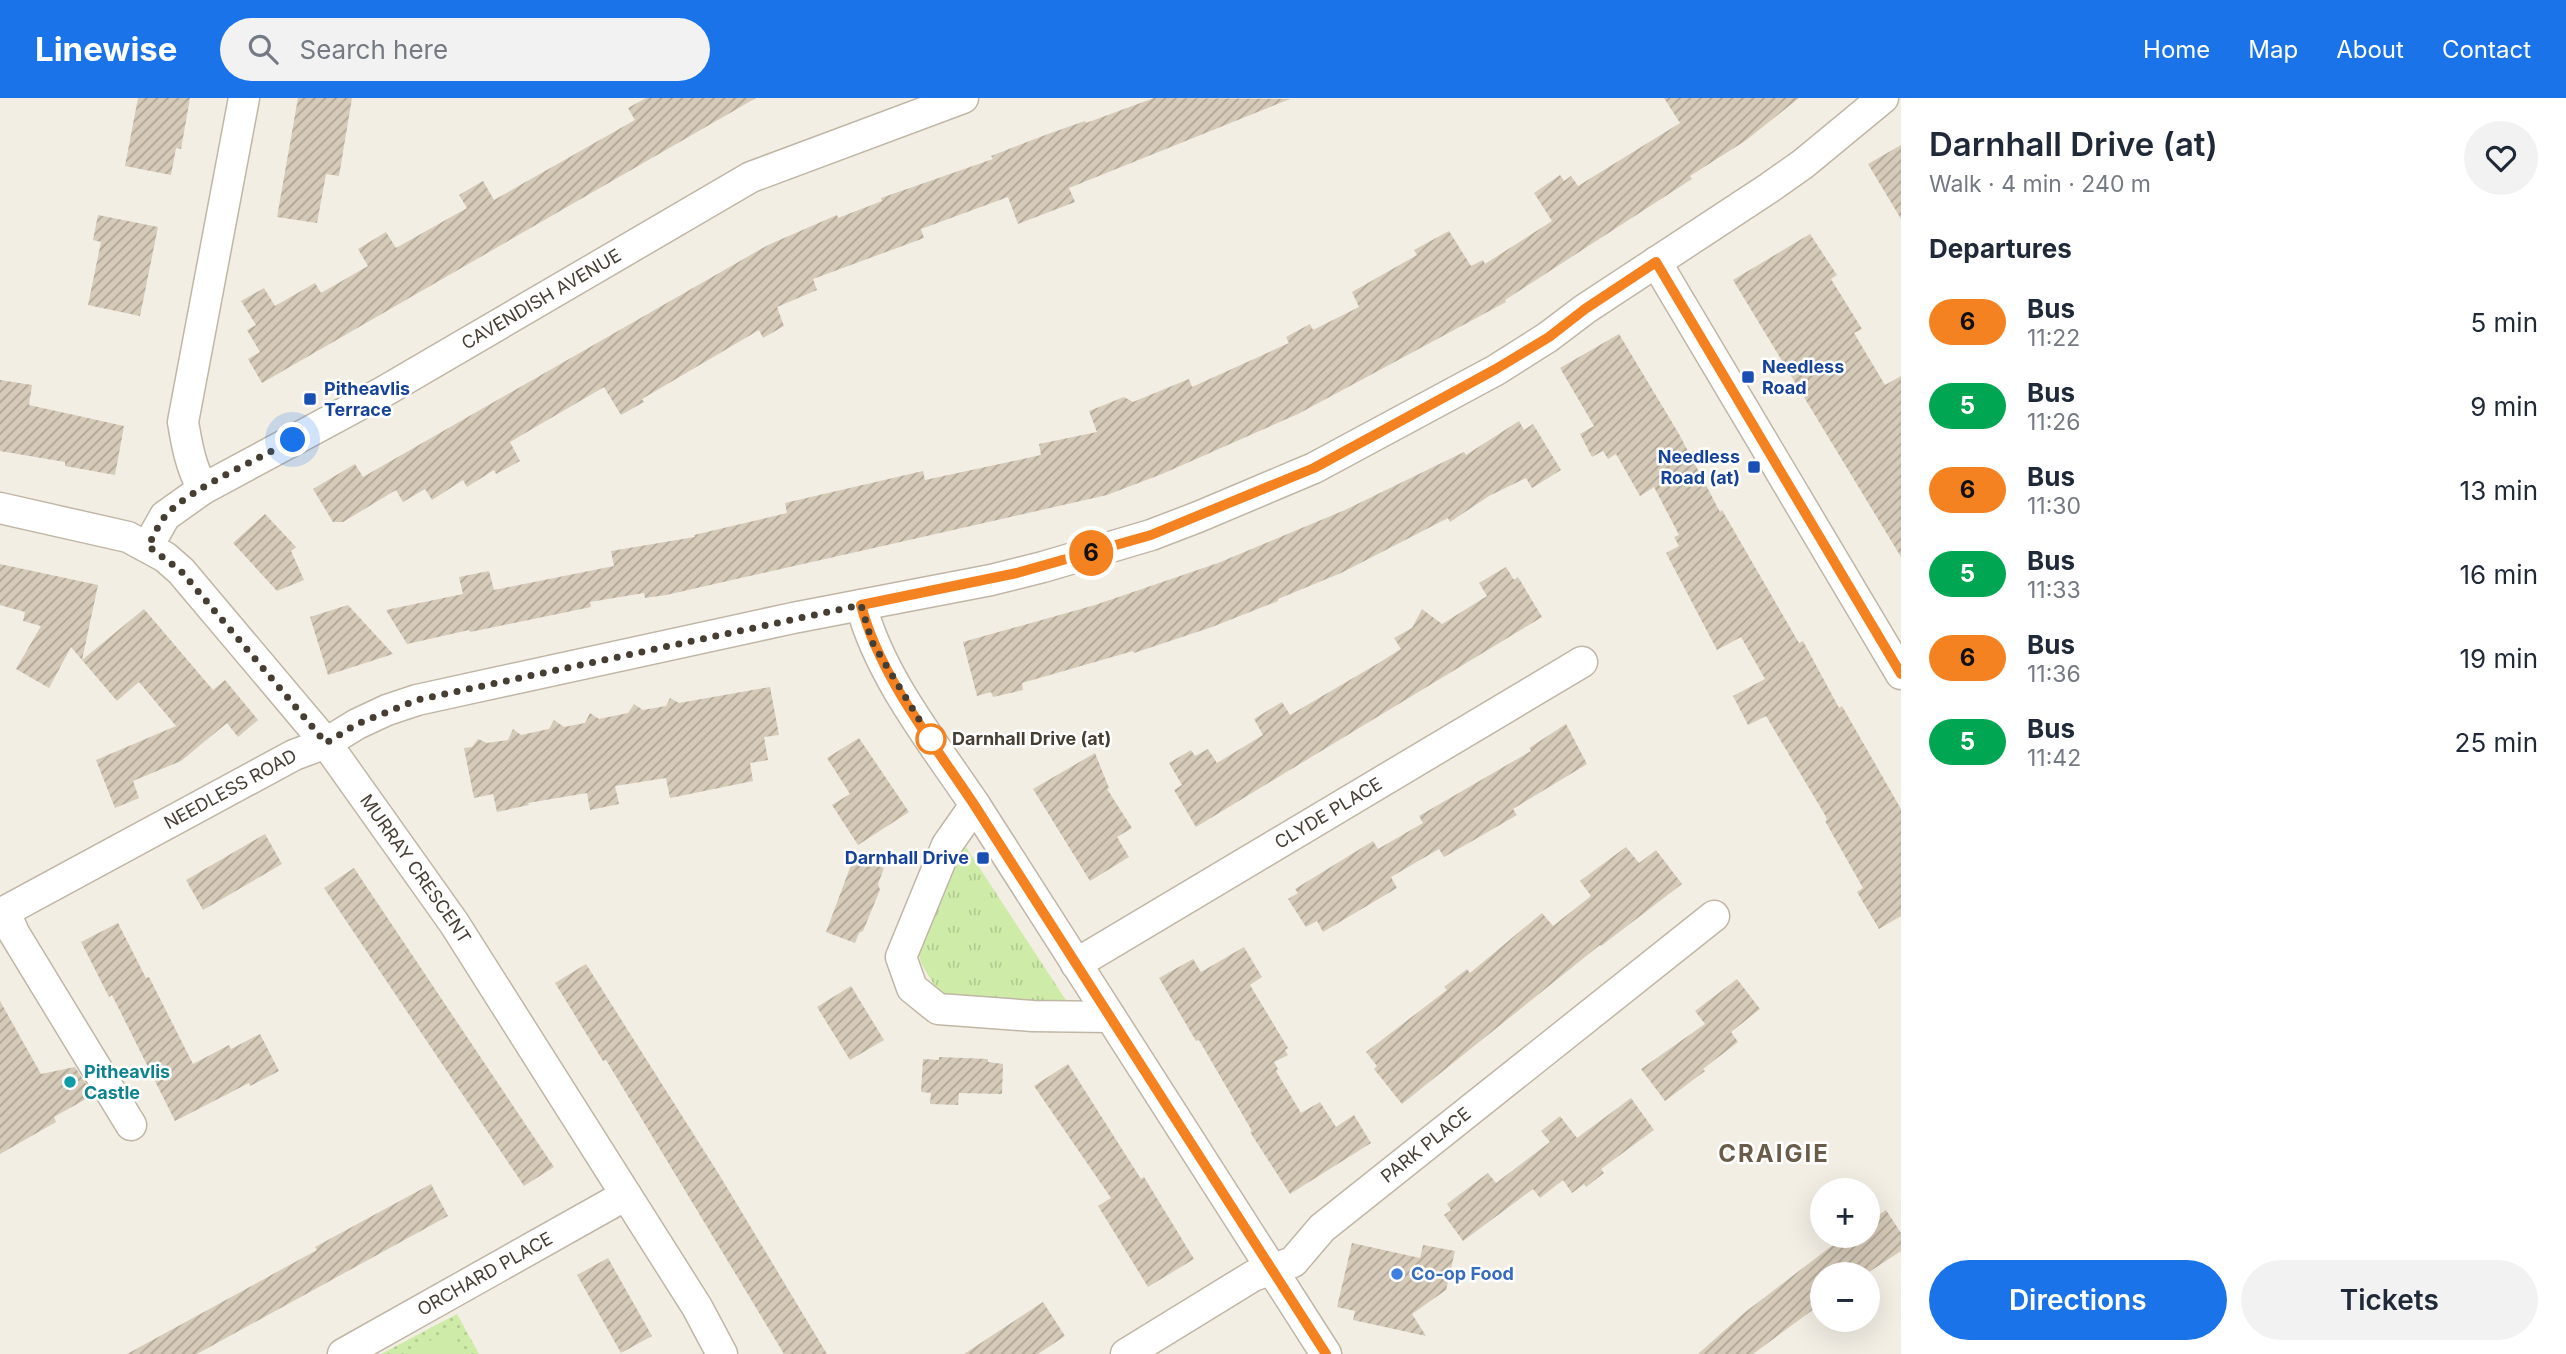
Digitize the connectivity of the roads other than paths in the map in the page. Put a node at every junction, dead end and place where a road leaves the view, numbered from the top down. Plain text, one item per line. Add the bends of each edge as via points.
1 (244, 98) edge
2 (1883, 98) edge
3 (959, 99) edge
4 (1656, 262) junction
5 (203, 489) junction
6 (0, 508) edge
7 (148, 546) junction
8 (861, 605) junction
9 (1582, 662) dead end
10 (1901, 674) edge
11 (326, 743) junction
12 (975, 806) junction
13 (3, 913) edge
14 (1714, 916) dead end
15 (1076, 964) junction
16 (1110, 1017) junction
17 (131, 1125) dead end
18 (626, 1195) junction
19 (1273, 1269) junction
20 (343, 1354) edge
21 (722, 1354) edge
22 (1126, 1354) edge
23 (1326, 1354) edge

1 - 5 street via 183,422 188,451
2 - 4 street, NEEDLESS ROAD via 1792,172
3 - 5 street, CAVENDISH AVENUE via 751,177 383,392
4 - 8 street, NEEDLESS ROAD via 1496,369 1304,472 1151,535 1017,573
4 - 10 street
5 - 7 street, CAVENDISH AVENUE via 165,516
6 - 7 street, MURRAY CRESCENT via 106,530
7 - 11 street, MURRAY CRESCENT via 181,571
8 - 11 street, NEEDLESS ROAD via 417,700 357,724
8 - 12 street via 872,642
9 - 15 street, CLYDE PLACE
11 - 13 street, NEEDLESS ROAD via 284,760
11 - 18 street, MURRAY CRESCENT via 454,923
12 - 15 street
12 - 16 street via 947,845 901,957 912,988 938,1009
13 - 17 street
14 - 19 street, PARK PLACE via 1322,1228 1293,1262
15 - 16 street
16 - 19 street
18 - 20 street, ORCHARD PLACE
18 - 21 street, MURRAY CRESCENT
19 - 22 street, PARK PLACE via 1253,1276
19 - 23 street

